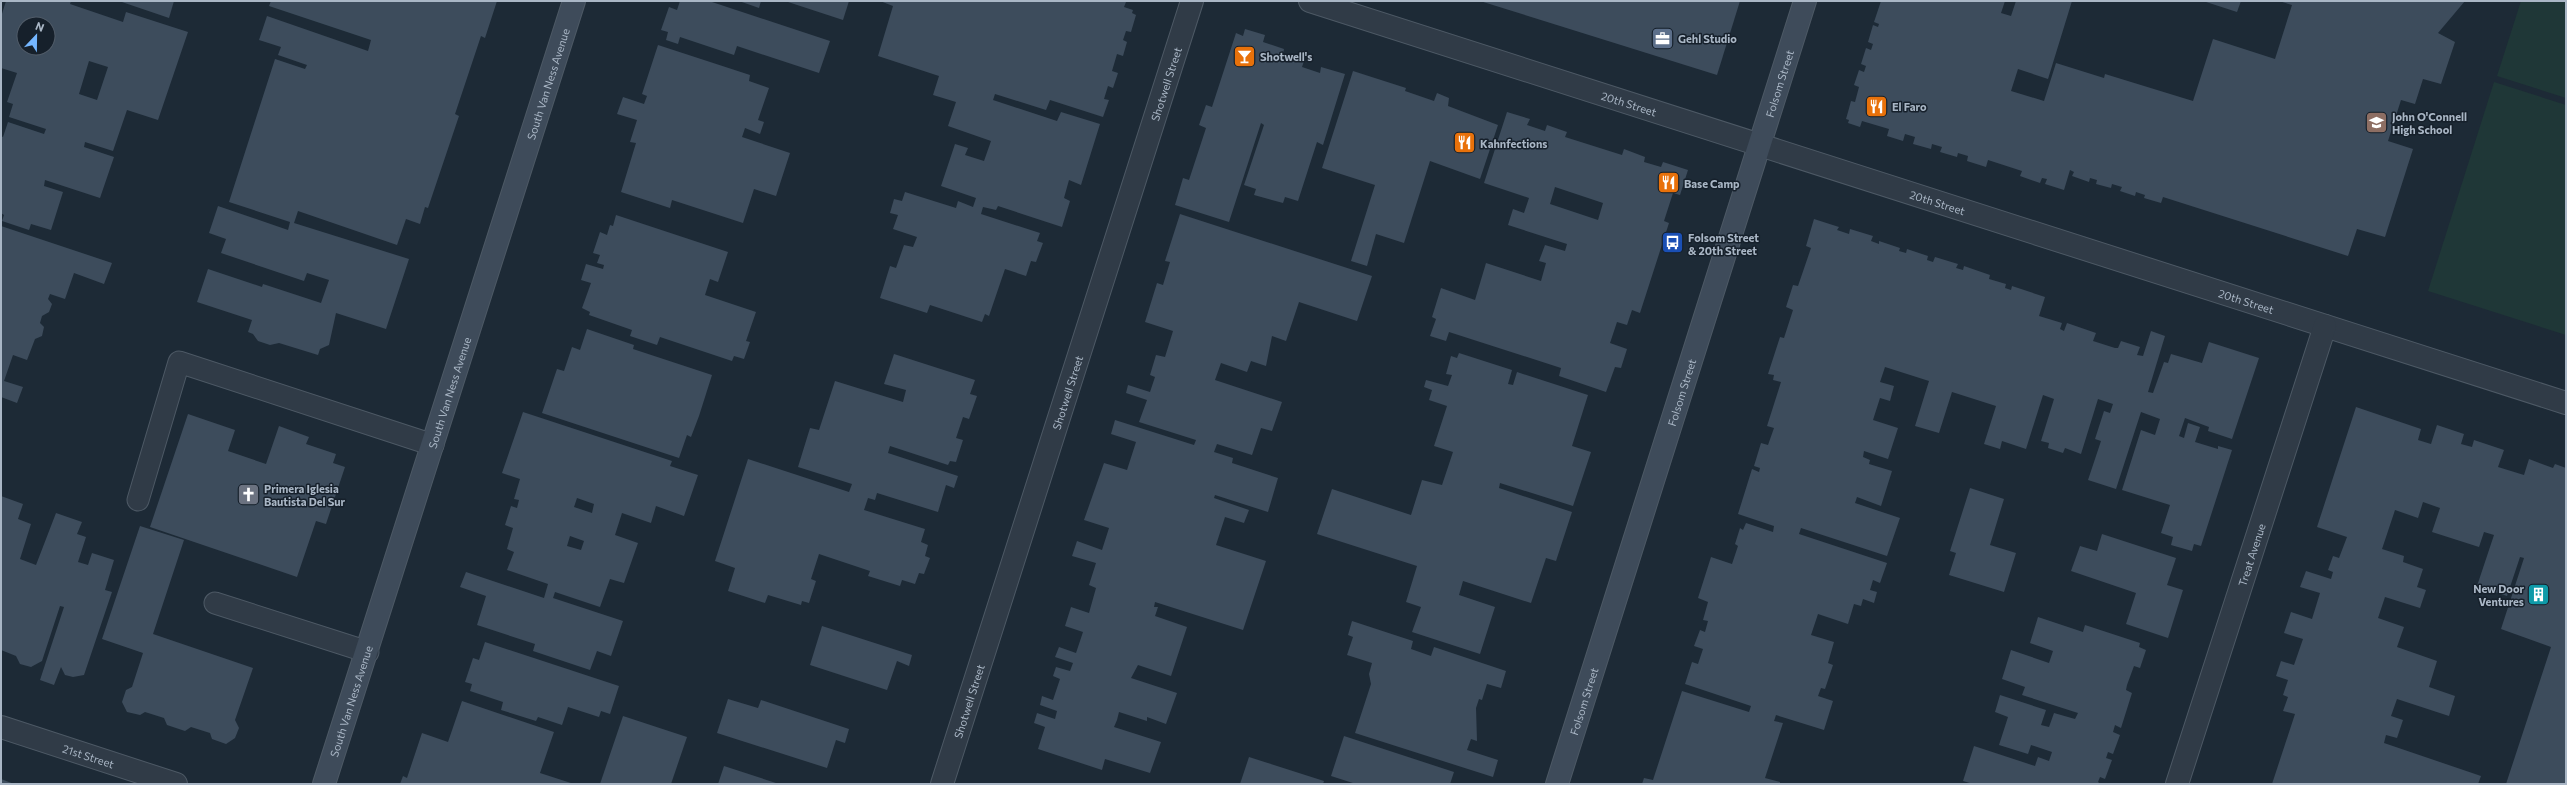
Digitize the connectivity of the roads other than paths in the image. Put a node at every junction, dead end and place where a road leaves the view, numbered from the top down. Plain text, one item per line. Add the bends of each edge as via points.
1 (574, 1) edge
2 (1192, 1) edge
3 (1310, 1) edge
4 (1805, 1) edge
5 (1759, 144) junction
6 (2324, 326) junction
7 (2566, 403) edge
8 (433, 445) junction
9 (138, 500) dead end
10 (215, 603) dead end
11 (368, 652) junction
12 (1, 727) edge
13 (176, 784) edge
14 (324, 784) edge
15 (942, 784) edge
16 (1557, 784) edge
17 (2177, 784) edge

1 - 8 main road, South Van Ness Avenue
2 - 15 street, Shotwell Street
3 - 5 street, 20th Street
4 - 5 main road, Folsom Street
5 - 6 street, 20th Street
5 - 16 main road, Folsom Street
6 - 7 street, 20th Street
6 - 17 street, Treat Avenue
8 - 9 lane via 179,362
8 - 11 main road, South Van Ness Avenue
10 - 11 lane
11 - 14 main road, South Van Ness Avenue
12 - 13 street, 21st Street

